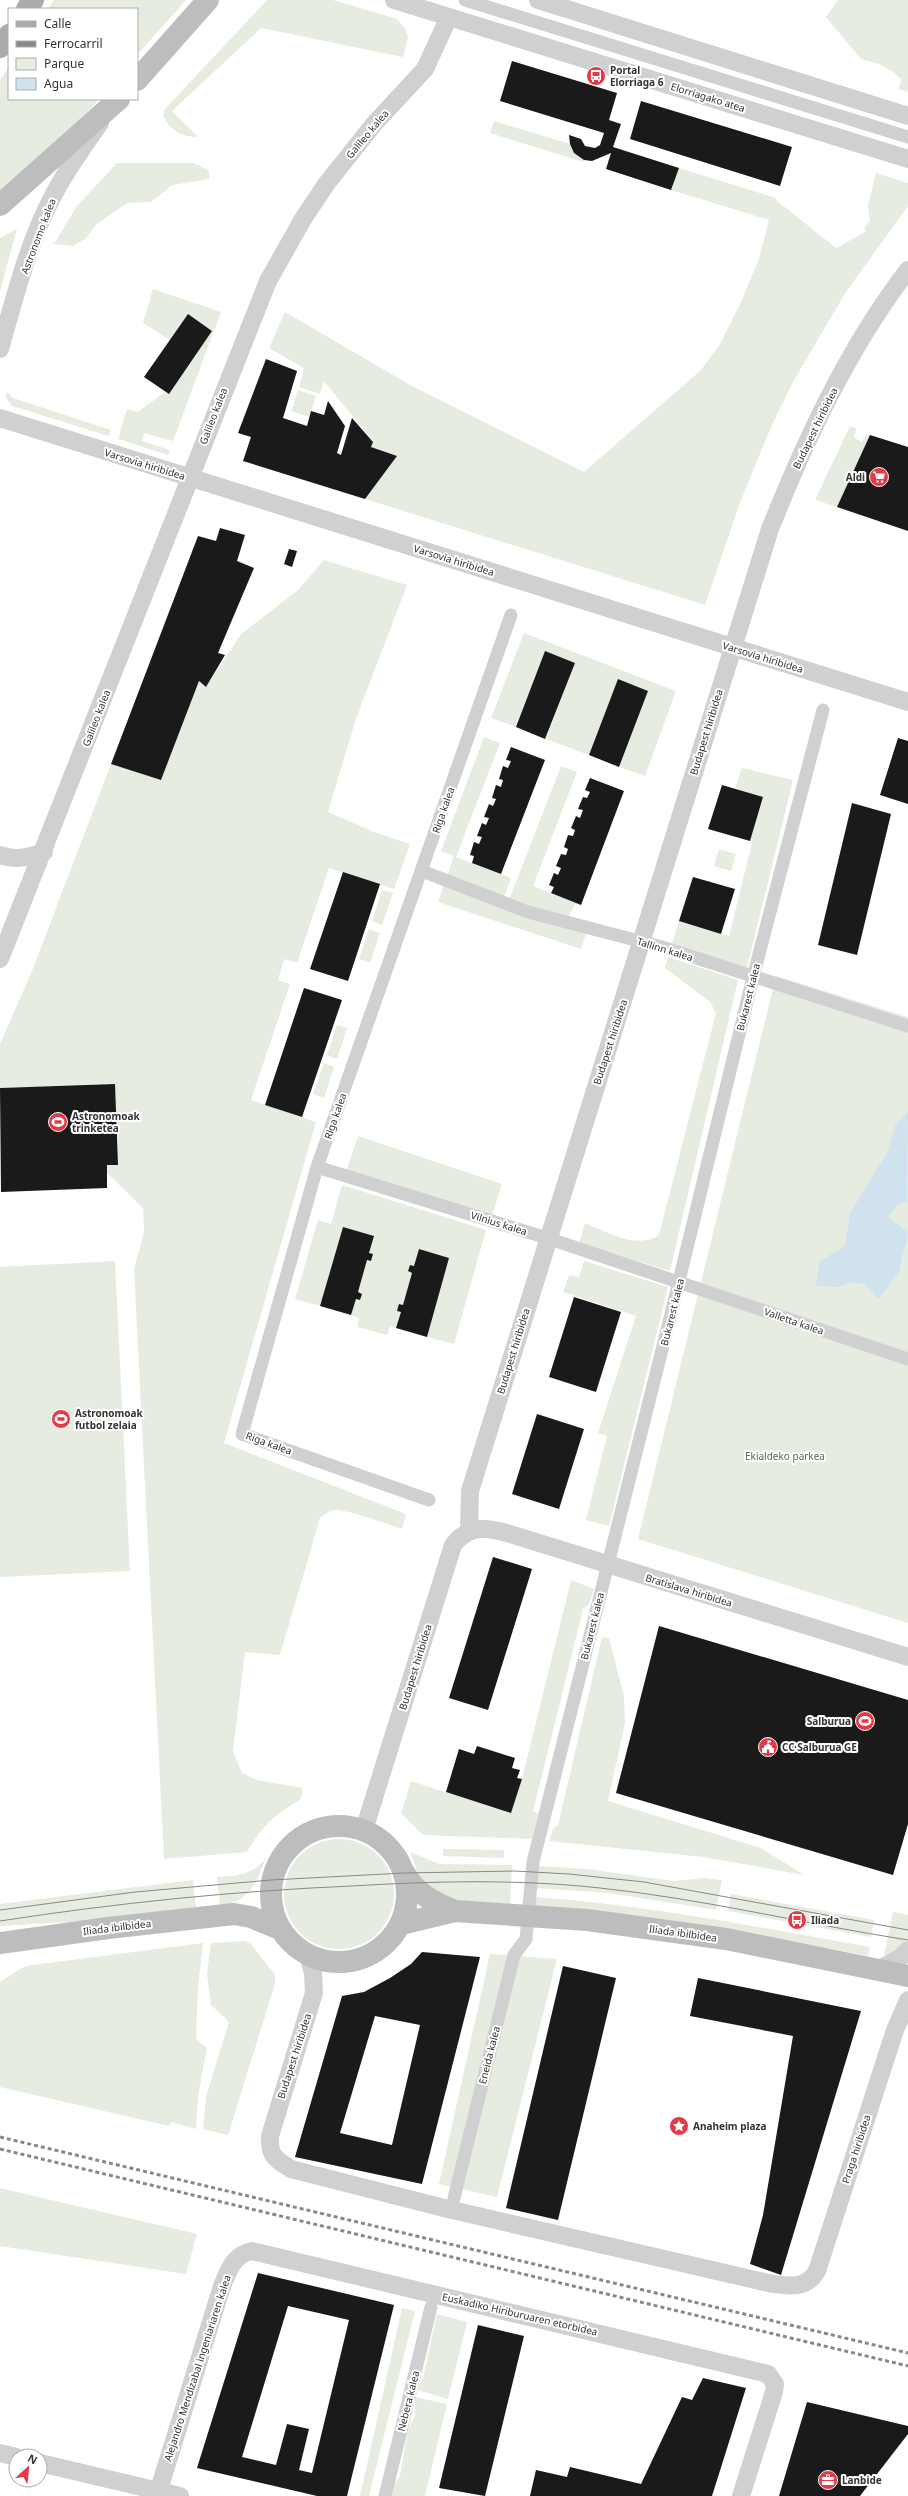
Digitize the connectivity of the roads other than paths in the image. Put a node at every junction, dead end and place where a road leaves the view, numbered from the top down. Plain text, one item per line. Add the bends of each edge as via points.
1 (208, 0) edge
2 (394, 0) edge
3 (465, 0) edge
4 (538, 0) edge
5 (449, 17) junction
6 (8, 35) edge
7 (0, 47) edge
8 (138, 79) edge
9 (113, 106) edge
10 (908, 116) edge
11 (908, 137) edge
12 (908, 159) edge
13 (0, 204) edge
14 (908, 270) edge
15 (0, 349) edge
16 (0, 418) edge
17 (189, 478) junction
18 (511, 615) dead end
19 (732, 648) junction
20 (908, 702) edge
21 (823, 710) dead end
22 (44, 852) junction
23 (0, 855) edge
24 (422, 871) junction
25 (642, 941) junction
26 (0, 959) edge
27 (753, 977) junction
28 (908, 1026) edge
29 (317, 1167) junction
30 (547, 1238) junction
31 (679, 1282) junction
32 (908, 1359) edge
33 (429, 1500) dead end
34 (469, 1531) junction
35 (607, 1564) junction
36 (908, 1657) edge
37 (364, 1830) junction
38 (405, 1874) junction
39 (273, 1876) junction
40 (455, 1911) junction
41 (234, 1914) junction
42 (527, 1916) junction
43 (401, 1924) junction
44 (280, 1929) junction
45 (0, 1943) edge
46 (908, 1950) edge
47 (308, 1955) junction
48 (880, 1970) junction
49 (908, 1976) edge
50 (908, 2000) edge
51 (454, 2198) dead end
52 (252, 2251) joint
53 (793, 2286) joint
54 (431, 2307) dead end
55 (48, 2465) edge
56 (157, 2493) edge
57 (180, 2496) edge
58 (385, 2496) edge
59 (741, 2496) edge

1 - 8 main road
2 - 5 street, Elorriagako atea
3 - 11 street, Elorriagako atea
4 - 10 street
5 - 12 street, Elorriagako atea
5 - 17 street, Galileo kalea via 425,69 374,124 336,172 282,254 253,315
6 - 7 main road
9 - 13 main road, Astronomo kalea
9 - 15 street, Astronomo kalea via 70,167 46,210 16,293
14 - 19 street, Budapest hiribidea via 859,343 810,436 770,530
16 - 17 street, Varsovia hiribidea
17 - 19 street, Varsovia hiribidea
17 - 22 street, Galileo kalea
18 - 24 street, Riga kalea
19 - 20 street, Varsovia hiribidea
19 - 25 street, Budapest hiribidea
21 - 27 street, Bukarest kalea
22 - 23 street via 11,859
22 - 26 street, Galileo kalea
24 - 25 street, Tallinn kalea via 528,912
24 - 29 street, Riga kalea
25 - 27 street, Tallinn kalea
25 - 30 street, Budapest hiribidea
27 - 28 street, Tallinn kalea
27 - 31 street, Bukarest kalea
29 - 30 street, Vilnius kalea
29 - 33 street, Riga kalea via 242,1434
30 - 31 street, Vilnius kalea
30 - 34 street, Budapest hiribidea via 470,1491
31 - 32 street, Valletta kalea
31 - 35 street, Bukarest kalea
34 - 35 street, Bratislava hiribidea via 487,1528 500,1531
34 - 37 street, Budapest hiribidea via 453,1544
35 - 36 street, Bratislava hiribidea
35 - 42 street, Bukarest kalea via 533,1862
37 - 38 main road via 388,1847
37 - 39 main road via 332,1826 301,1837 289,1847
38 - 40 main road, Iliada ibilbidea via 410,1883 428,1898
38 - 43 main road via 407,1904
39 - 41 main road via 263,1891
39 - 44 main road via 271,1904
40 - 42 main road, Iliada ibilbidea
40 - 43 main road, Iliada ibilbidea
41 - 44 main road, Iliada ibilbidea via 251,1917
41 - 45 main road, Iliada ibilbidea
42 - 48 main road, Iliada ibilbidea via 594,1921 726,1939
42 - 51 street, Eneida kalea via 526,1939 514,1955
43 - 47 main road via 385,1945 361,1959 334,1962
44 - 47 main road via 292,1944
46 - 48 street
47 - 53 street, Budapest hiribidea via 313,1973 314,1993 274,2118 269,2148 273,2156 291,2169 452,2210 773,2284
48 - 49 main road, Iliada ibilbidea
50 - 53 street, Praga hiribidea via 895,2030 817,2271 812,2279 804,2284
52 - 56 street, Alejandro Mendizabal ingeniariaren kalea via 238,2256 230,2265
52 - 59 street, Euskadiko Hiriburuaren etorbidea via 760,2370 773,2378 774,2392
54 - 58 street, Nebera kalea
55 - 56 street
56 - 57 street

